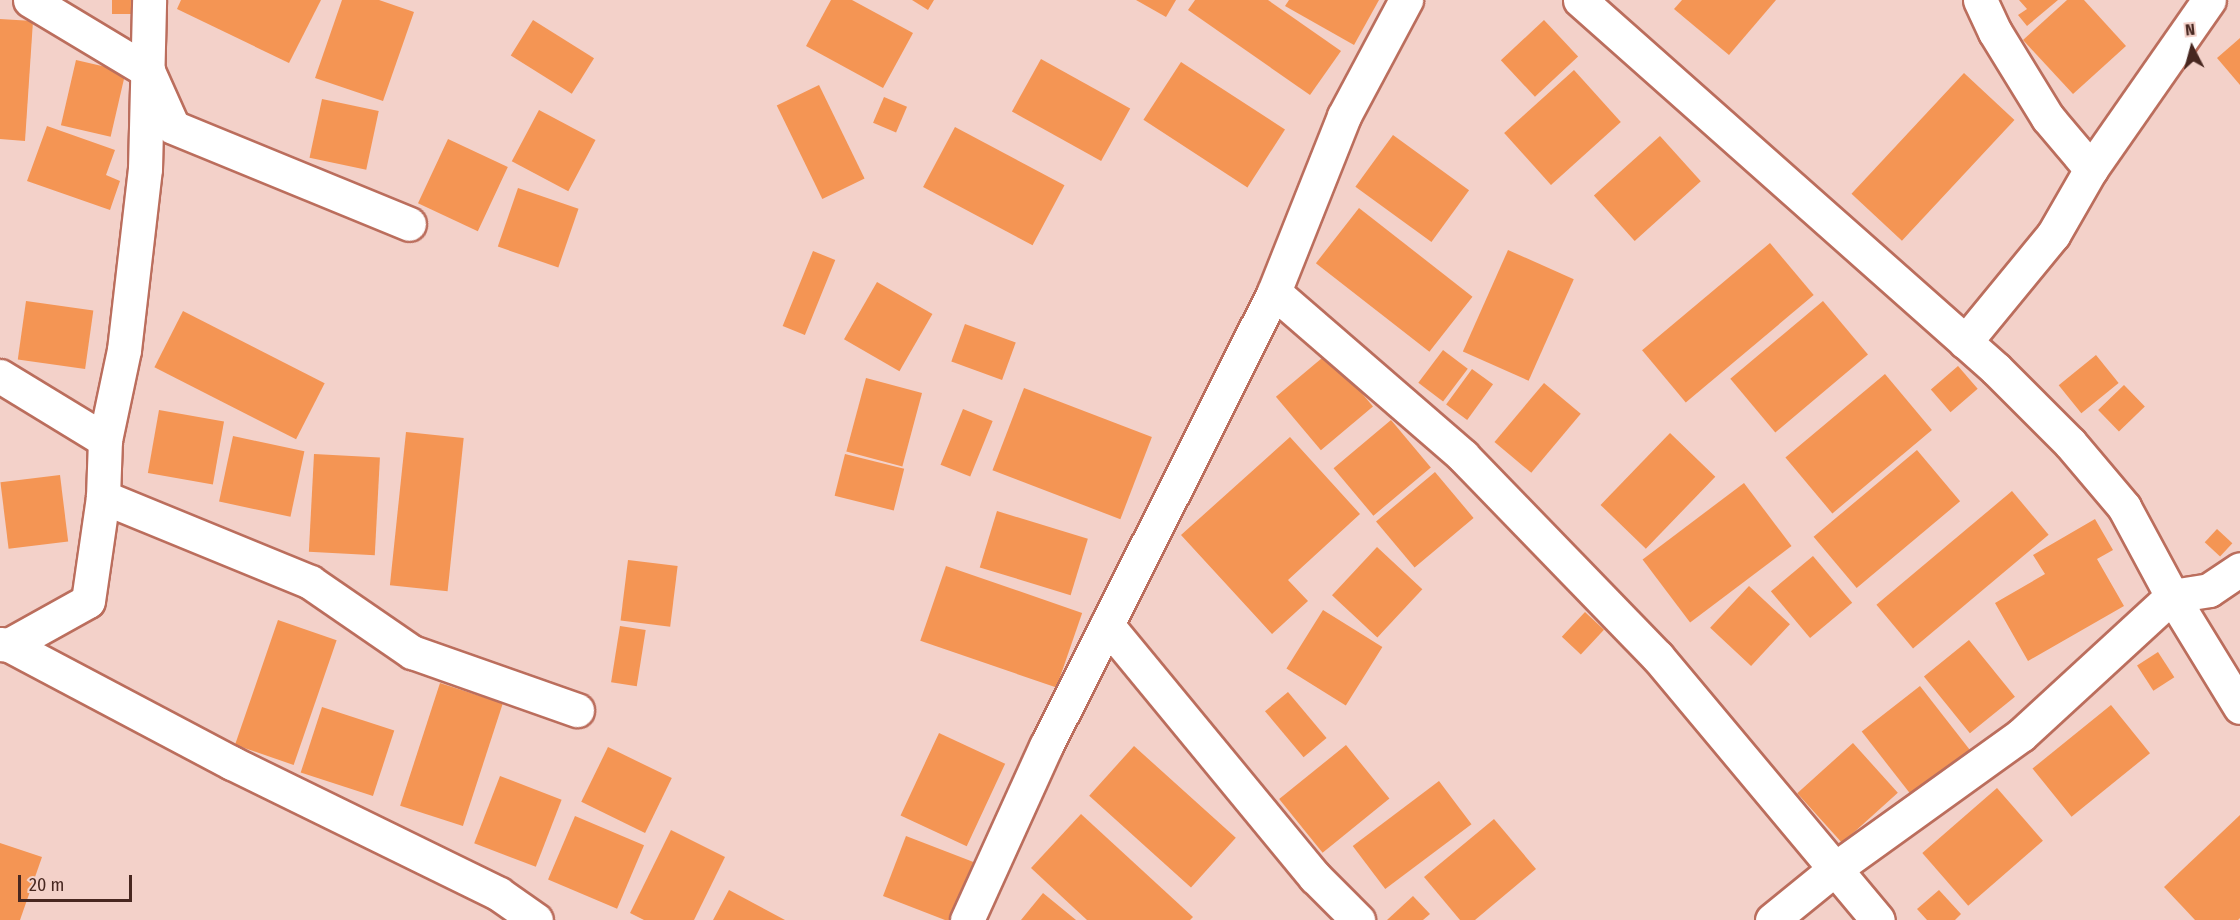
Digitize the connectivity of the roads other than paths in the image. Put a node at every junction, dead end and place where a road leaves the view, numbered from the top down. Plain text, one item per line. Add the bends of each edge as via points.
1 (30, 0) edge
2 (149, 0) edge
3 (1406, 0) edge
4 (1580, 0) edge
5 (1980, 0) edge
6 (2209, 0) edge
7 (148, 71) junction
8 (2091, 169) junction
9 (409, 224) dead end
10 (1274, 292) junction
11 (1965, 342) junction
12 (0, 376) edge
13 (105, 440) junction
14 (103, 497) junction
15 (2240, 569) edge
16 (2172, 596) junction
17 (1107, 625) junction
18 (4, 644) edge
19 (2240, 707) edge
20 (577, 710) dead end
21 (1836, 868) junction
22 (536, 920) edge
23 (967, 920) edge
24 (1358, 920) edge
25 (1772, 920) edge
26 (1878, 920) edge

1 - 7 street
2 - 7 street
3 - 10 street via 1344,116
4 - 11 street
5 - 8 street via 2048,118
6 - 8 street
7 - 9 street via 173,127
7 - 13 street via 146,169 124,350
8 - 11 street via 2053,235
10 - 17 street
10 - 21 street via 1463,456 1657,656
11 - 16 street via 2036,408 2124,507
12 - 13 street
13 - 14 street
14 - 18 street via 88,601
14 - 20 street via 310,582 412,652
15 - 16 street via 2209,591
16 - 19 street
16 - 21 street via 2021,735
17 - 23 street via 1046,746
17 - 24 street via 1315,877
18 - 22 street via 232,763 499,894
21 - 25 street
21 - 26 street

